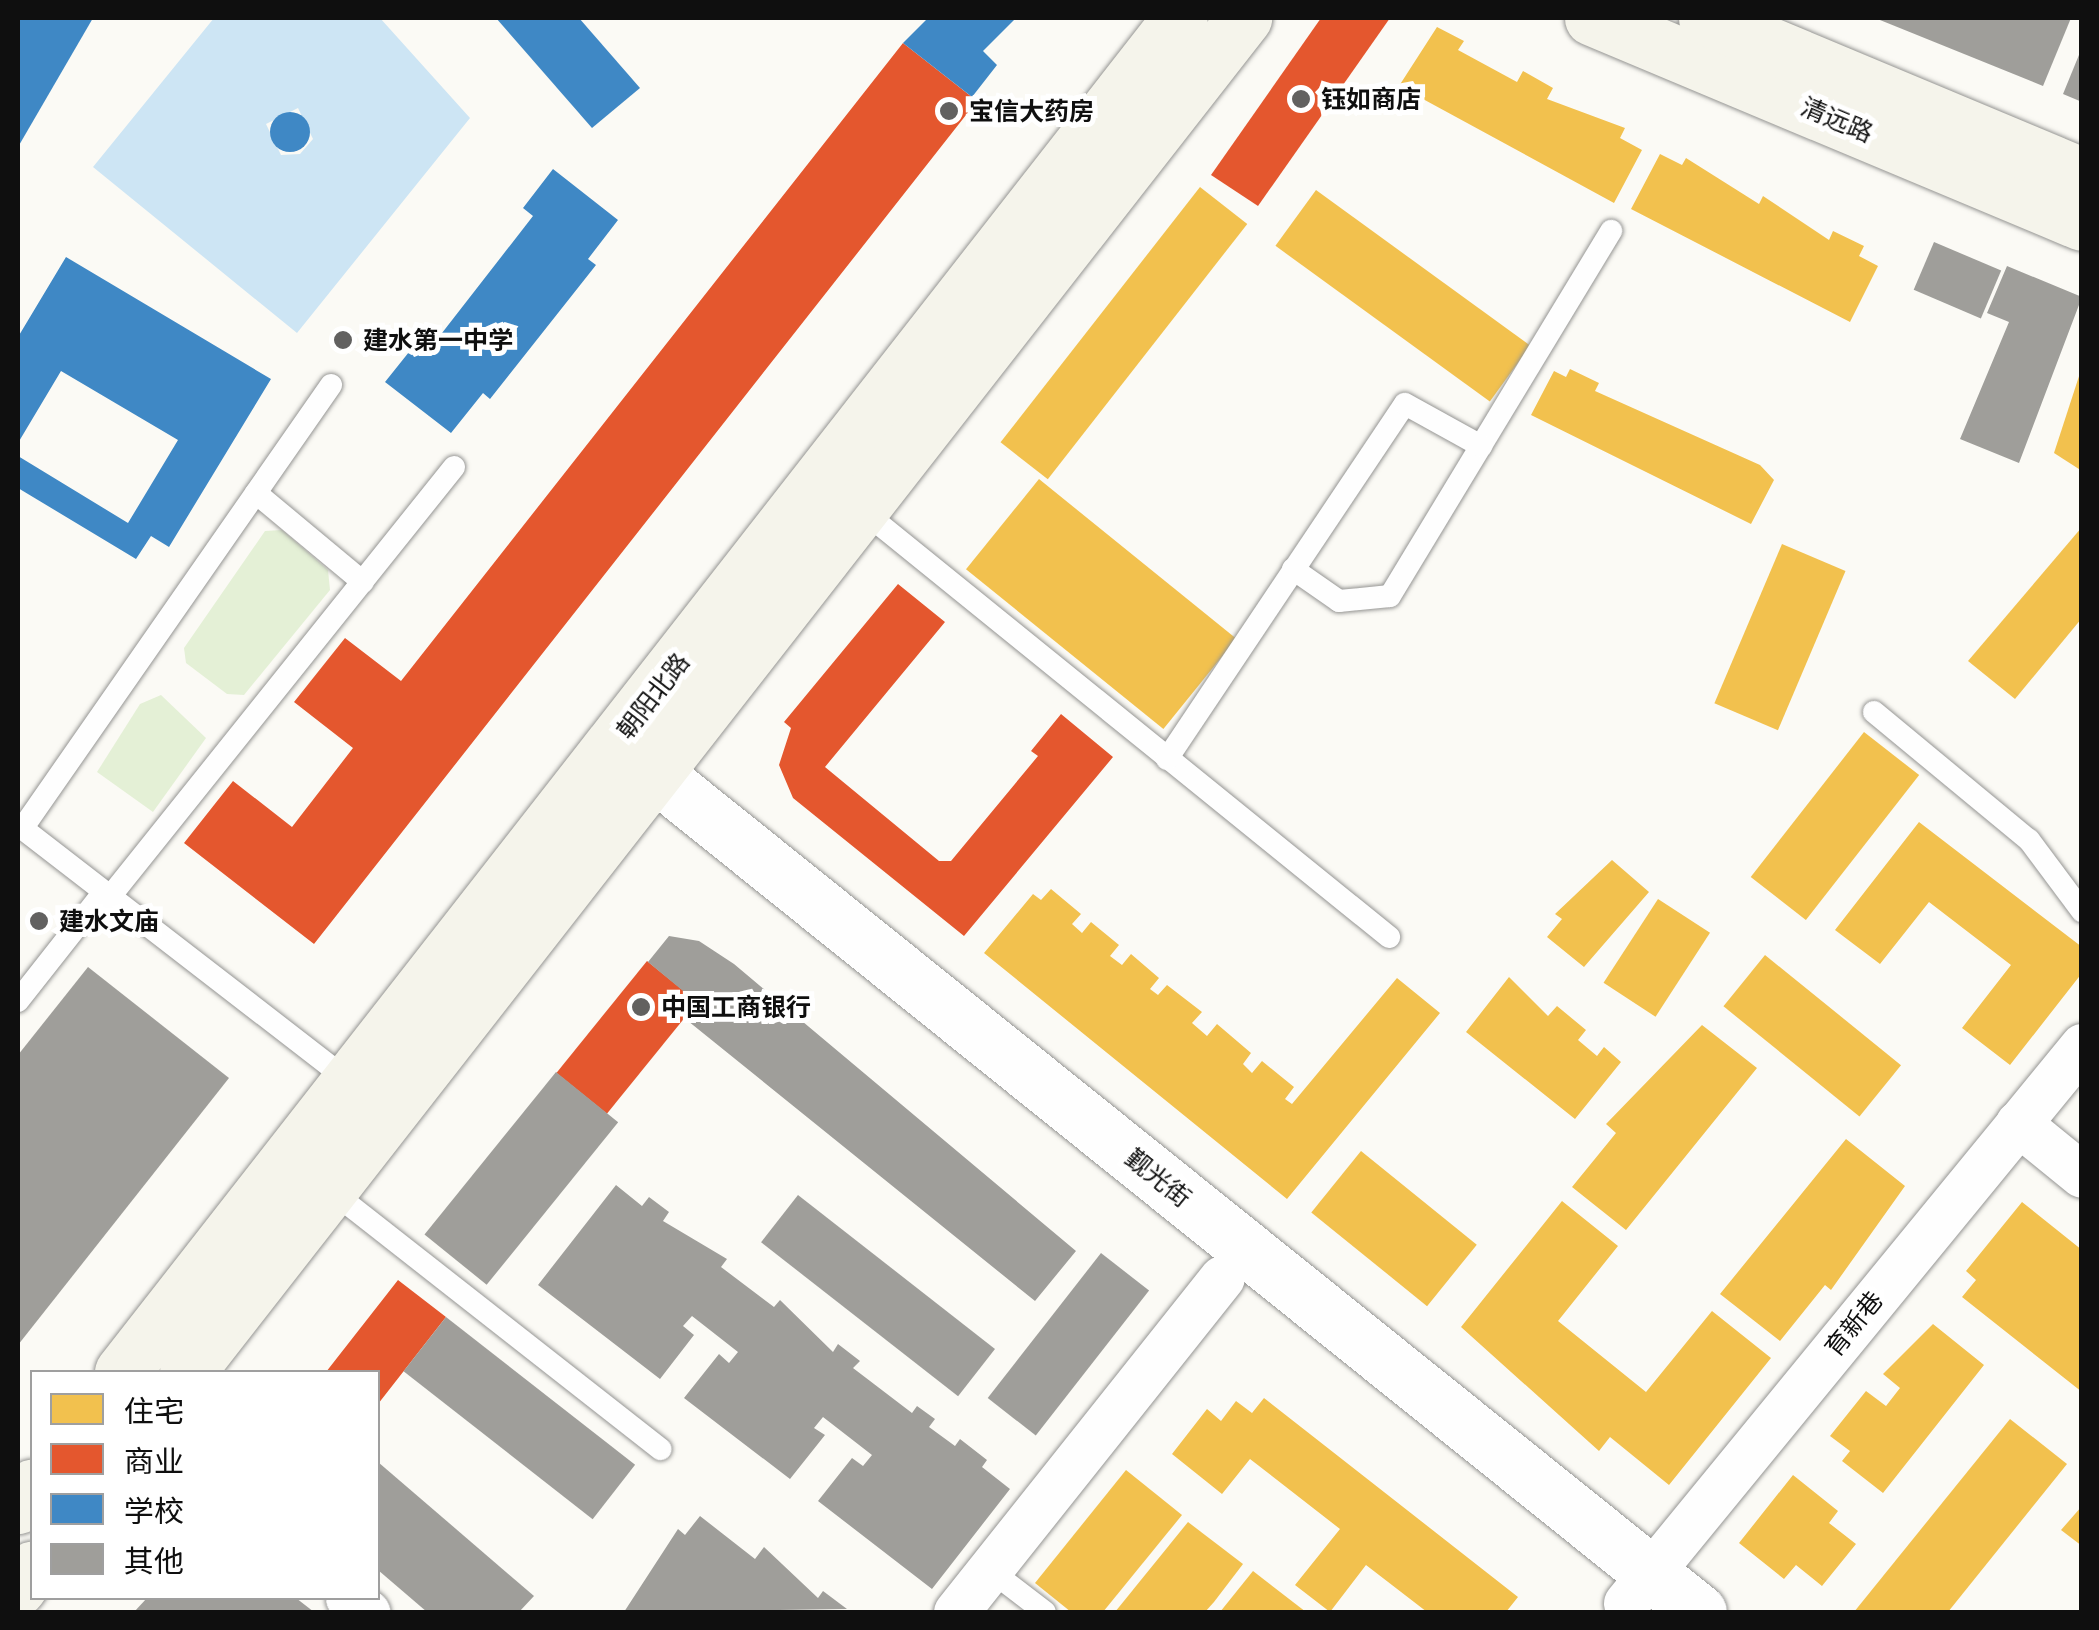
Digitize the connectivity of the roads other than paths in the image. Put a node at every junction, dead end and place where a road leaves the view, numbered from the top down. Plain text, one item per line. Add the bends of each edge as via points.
1 (1180, 18) edge
2 (1244, 18) edge
3 (1592, 18) edge
4 (1706, 18) edge
5 (2082, 176) edge
6 (2082, 223) edge
7 (1610, 231) dead end
8 (331, 385) dead end
9 (1481, 446) junction
10 (454, 468) dead end
11 (256, 493) junction
12 (863, 511) junction
13 (1293, 569) junction
14 (363, 582) junction
15 (1874, 712) dead end
16 (1167, 759) junction
17 (625, 774) junction
18 (20, 827) edge
19 (106, 895) junction
20 (2082, 911) edge
21 (1388, 937) dead end
22 (18, 1002) edge
23 (2082, 1046) edge
24 (370, 1098) junction
25 (2018, 1123) junction
26 (2082, 1175) edge
27 (310, 1188) junction
28 (1222, 1278) junction
29 (124, 1370) edge
30 (188, 1370) edge
31 (660, 1449) dead end
32 (990, 1570) junction
33 (1638, 1596) edge
34 (956, 1612) edge
35 (1045, 1612) edge
36 (1699, 1612) edge

1 - 17 main road, 朝阳北路
2 - 12 main road, 朝阳北路
3 - 6 main road, 清远路
4 - 5 main road, 清远路
7 - 9 lane
8 - 11 lane
9 - 13 lane via 1390,596 1339,601
9 - 13 lane via 1405,404
10 - 14 lane
11 - 14 lane
11 - 18 lane
12 - 16 lane
12 - 17 main road, 朝阳北路
13 - 16 lane
14 - 19 lane
15 - 20 lane via 2029,840
16 - 21 lane
17 - 24 main road, 朝阳北路
17 - 28 street, 觐光街
17 - 33 street, 觐光街
18 - 19 lane
19 - 22 lane
19 - 24 lane
23 - 25 street, 育新巷
24 - 27 main road, 朝阳北路
25 - 26 street
25 - 33 street, 育新巷
27 - 29 main road, 朝阳北路
27 - 30 main road, 朝阳北路
27 - 31 lane
28 - 32 street
28 - 33 street, 觐光街
32 - 34 street
32 - 35 lane
33 - 36 street, 觐光街

